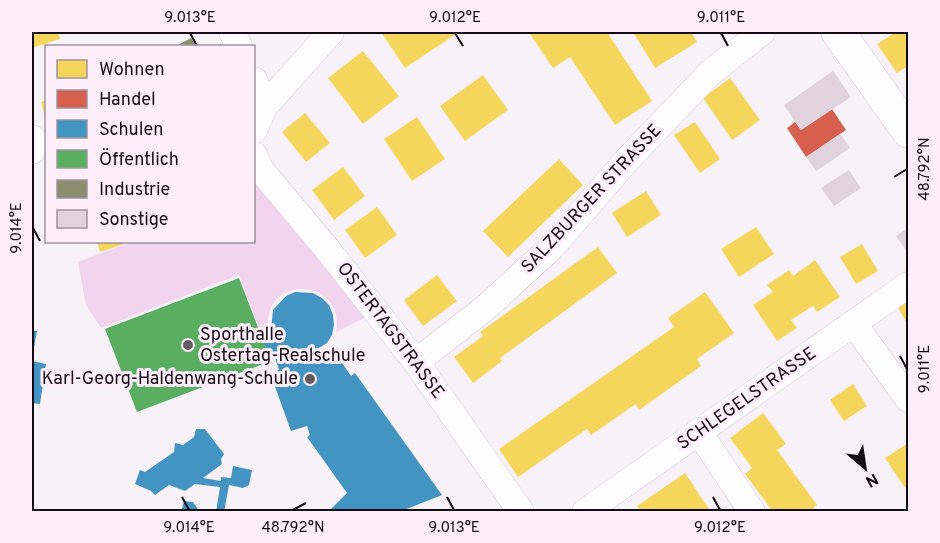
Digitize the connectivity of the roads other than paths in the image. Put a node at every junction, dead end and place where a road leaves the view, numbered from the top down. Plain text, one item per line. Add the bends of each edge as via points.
1 (331, 32) edge
2 (762, 32) edge
3 (838, 32) edge
4 (255, 82) edge
5 (265, 106) junction
6 (255, 128) edge
7 (909, 131) edge
8 (32, 138) edge
9 (32, 151) edge
10 (255, 157) edge
11 (909, 285) edge
12 (855, 324) junction
13 (416, 362) junction
14 (909, 399) edge
15 (699, 432) junction
16 (521, 512) edge
17 (585, 512) edge
18 (752, 512) edge

1 - 5 street
2 - 13 street, SALZBURGER STRASSE via 710,73 552,247 484,309
3 - 7 street
4 - 5 street
5 - 6 street
8 - 9 street
10 - 13 street, OSTERTAGSTRASSE via 261,170
11 - 12 street, SCHLEGELSTRASSE
12 - 14 street
12 - 15 street, SCHLEGELSTRASSE
13 - 16 street, OSTERTAGSTRASSE
15 - 17 street, SCHLEGELSTRASSE
15 - 18 street

